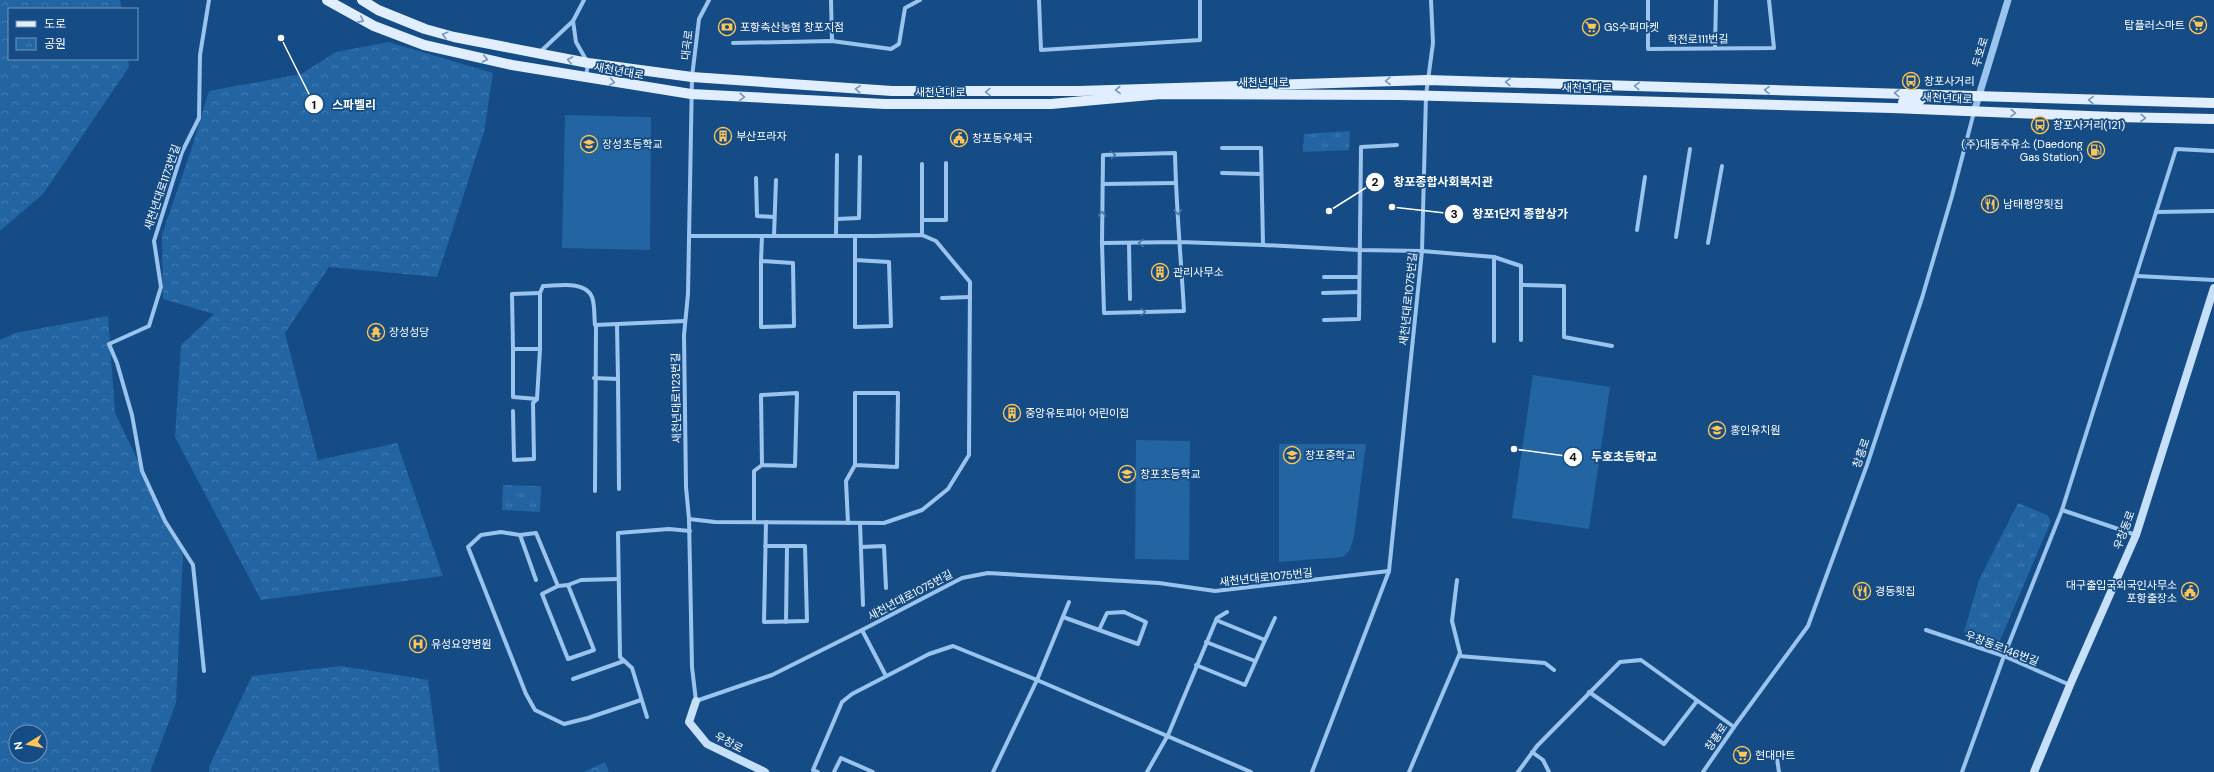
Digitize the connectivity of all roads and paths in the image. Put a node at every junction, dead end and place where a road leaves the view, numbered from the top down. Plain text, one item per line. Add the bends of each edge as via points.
1 (209, 0) edge
2 (328, 0) edge
3 (362, 0) edge
4 (584, 0) edge
5 (709, 0) edge
6 (831, 0) edge
7 (920, 0) edge
8 (1039, 0) edge
9 (1200, 0) edge
10 (1431, 0) edge
11 (1648, 0) edge
12 (1716, 0) edge
13 (1769, 0) edge
14 (2008, 0) edge
15 (574, 21) junction
16 (832, 41) junction
17 (733, 43) dead end
18 (1715, 48) junction
19 (538, 54) junction
20 (588, 64) junction
21 (692, 77) junction
22 (586, 78) junction
23 (1427, 80) junction
24 (691, 94) junction
25 (1919, 94) junction
26 (1426, 95) junction
27 (1978, 96) junction
28 (2214, 103) edge
29 (1892, 108) junction
30 (1974, 112) junction
31 (2214, 118) edge
32 (1397, 145) dead end
33 (1222, 148) dead end
34 (1690, 149) dead end
35 (2214, 150) edge
36 (836, 155) dead end
37 (860, 157) dead end
38 (946, 163) dead end
39 (922, 164) dead end
40 (1722, 166) dead end
41 (1222, 173) dead end
42 (1261, 174) junction
43 (1645, 177) dead end
44 (756, 178) dead end
45 (776, 180) dead end
46 (1175, 183) junction
47 (1103, 184) junction
48 (2214, 211) edge
49 (2156, 212) junction
50 (774, 217) junction
51 (836, 219) junction
52 (922, 220) junction
53 (1637, 230) dead end
54 (922, 234) junction
55 (689, 236) junction
56 (762, 236) junction
57 (774, 236) junction
58 (836, 236) junction
59 (855, 236) junction
60 (1676, 237) dead end
61 (1180, 242) junction
62 (1102, 243) junction
63 (1129, 243) junction
64 (1708, 243) dead end
65 (1263, 244) junction
66 (1360, 250) junction
67 (1422, 251) junction
68 (1494, 257) junction
69 (855, 260) junction
70 (761, 261) junction
71 (2137, 276) junction
72 (1324, 277) dead end
73 (1359, 277) junction
74 (2214, 280) edge
75 (1522, 285) junction
76 (2214, 288) edge
77 (1359, 292) junction
78 (540, 293) junction
79 (1323, 293) dead end
80 (942, 298) dead end
81 (970, 298) junction
82 (1130, 299) dead end
83 (1324, 320) dead end
84 (685, 321) junction
85 (618, 324) junction
86 (594, 325) junction
87 (1521, 340) dead end
88 (1494, 341) dead end
89 (1612, 346) dead end
90 (513, 349) junction
91 (540, 349) junction
92 (594, 378) junction
93 (618, 379) junction
94 (537, 399) junction
95 (513, 411) dead end
96 (762, 465) junction
97 (855, 465) junction
98 (619, 490) dead end
99 (595, 491) dead end
100 (2062, 510) junction
101 (689, 519) junction
102 (754, 522) junction
103 (766, 522) junction
104 (848, 523) junction
105 (860, 523) junction
106 (690, 531) junction
107 (520, 535) junction
108 (2136, 535) junction
109 (765, 546) junction
110 (787, 547) dead end
111 (861, 547) junction
112 (1389, 571) junction
113 (618, 579) junction
114 (536, 580) dead end
115 (1457, 580) dead end
116 (568, 585) junction
117 (558, 586) junction
118 (886, 588) dead end
119 (1069, 602) dead end
120 (863, 605) dead end
121 (1227, 612) dead end
122 (1063, 617) junction
123 (1275, 618) dead end
124 (1216, 620) junction
125 (786, 622) junction
126 (862, 630) junction
127 (1099, 630) junction
128 (1926, 630) dead end
129 (1265, 640) junction
130 (1206, 642) junction
131 (1459, 656) junction
132 (2004, 656) junction
133 (624, 661) junction
134 (1255, 662) junction
135 (1196, 665) junction
136 (1554, 670) dead end
137 (204, 671) dead end
138 (886, 676) junction
139 (573, 679) dead end
140 (1037, 680) junction
141 (2070, 685) junction
142 (1589, 692) junction
143 (641, 700) junction
144 (696, 701) junction
145 (1697, 701) junction
146 (647, 717) dead end
147 (1734, 727) junction
148 (1168, 735) junction
149 (1532, 752) junction
150 (1777, 759) dead end
151 (764, 772) edge
152 (818, 772) edge
153 (834, 772) edge
154 (873, 772) edge
155 (993, 772) edge
156 (1147, 772) edge
157 (1251, 772) edge
158 (1312, 772) edge
159 (1409, 772) edge
160 (1518, 772) edge
161 (1549, 772) edge
162 (1704, 772) edge
163 (1779, 772) edge
164 (1962, 772) edge
165 (2034, 772) edge

1 - 137 street, 새천년대로1173번길 via 200,55 199,118 182,152 154,241 161,287 149,326 109,344 132,416 142,471 165,521 193,565
2 -> 22 main road, 새천년대로 via 374,26 424,44 512,65
19 -> 3 main road, 새천년대로 via 425,29 378,10
4 - 15 street
5 - 21 street, 대곡로 via 700,19
6 - 16 street
7 - 16 street via 905,8 899,44 891,49
8 - 9 street via 1041,50 1200,40
10 - 23 street, 새천년대로1075번길 via 1433,43
11 - 18 street, 학전로111번길 via 1648,49
12 - 18 street
13 - 18 street, 학전로111번길 via 1774,48
14 - 27 street, 두호로
15 - 19 street
15 - 20 street via 576,42
16 - 17 street
20 -> 19 main road, 새천년대로
20 - 21 main road, 새천년대로
20 - 22 street
23 -> 21 main road, 새천년대로 via 1079,91 953,92
21 - 24 street, 대곡로
22 -> 24 main road, 새천년대로
25 -> 23 main road, 새천년대로
23 - 26 street, 새천년대로1075번길
24 -> 26 main road, 새천년대로 via 885,104 1051,104 1161,94
24 - 55 street, 새천년대로1123번길
25 - 27 main road, 새천년대로
25 - 29 main road via 1922,98 1919,101 1902,102
26 - 29 main road, 새천년대로
26 - 67 street, 새천년대로1075번길
28 -> 27 main road, 새천년대로
27 - 30 street, 두호로
29 - 30 main road, 새천년대로
30 -> 31 main road, 새천년대로
30 - 147 street, 창흥로 via 1922,298 1867,465 1808,626
32 - 66 street via 1361,147
33 - 42 street via 1261,148
34 - 60 street
35 - 49 street via 2176,149
36 - 51 street
37 - 51 street via 859,218
38 - 52 street via 946,220
39 - 52 street
40 - 64 street
41 - 42 street
42 - 65 street
43 - 53 street
44 - 50 street via 757,216
45 - 50 street
46 - 47 street
47 -> 46 street via 1102,155 1175,153
46 -> 61 street
62 -> 47 street
48 - 49 street
49 - 71 street
50 - 57 street
51 - 58 street
52 - 54 street
54 - 59 street
54 - 81 street via 936,241 970,282
55 - 56 street
55 - 84 street, 새천년대로1123번길
56 - 57 street
56 - 70 street
57 - 58 street
58 - 59 street
59 - 69 street
62 -> 61 street via 1104,313 1184,311
61 -> 63 street
61 - 65 street
62 - 63 street
63 - 82 street
65 - 66 street
66 - 67 street
66 - 73 street
67 - 68 street
67 - 112 street, 새천년대로1075번길
68 - 75 street via 1522,266
68 - 88 street
69 - 69 street via 855,327 891,326 889,262
70 - 70 street via 793,263 794,326 761,327
71 - 74 street
71 - 100 street
72 - 73 street
73 - 77 street
75 - 87 street
75 - 89 street via 1564,286 1564,337
76 - 108 main road, 우창동로
77 - 79 street
77 - 83 street via 1359,319
78 - 86 street via 543,286 572,285 584,288 592,297
78 - 90 street via 512,294
78 - 91 street
80 - 81 street
81 - 105 street via 969,455 948,489 922,510 884,524
84 - 85 street
84 - 101 street, 새천년대로1123번길 via 686,487
85 - 86 street
85 - 93 street
86 - 92 street
90 - 91 street
90 - 94 street via 513,396
91 - 94 street
92 - 93 street
92 - 99 street
93 - 98 street
94 - 95 street via 533,403 534,459 514,460
96 - 96 street via 795,466 797,393 761,395
96 - 102 street via 754,471
97 - 97 street via 897,467 898,392 854,393
97 - 104 street via 846,481
100 - 108 street
100 - 132 street
101 - 102 street
101 - 106 street, 새천년대로1123번길
102 - 103 street
103 - 104 street
103 - 109 street
104 - 105 street
105 - 111 street
106 - 113 street via 669,529 618,533
106 - 144 street, 새천년대로1123번길 via 692,666
107 - 114 street
107 - 117 street via 536,533
107 - 143 street via 501,532 481,535 468,547 526,694 535,710 564,724
108 - 141 main road, 우창동로
109 - 125 street via 764,622
109 - 125 street via 805,546 807,621
110 - 125 street
111 - 118 street via 884,546
111 - 120 street
112 - 126 street, 새천년대로1075번길 via 1215,591 1159,583 988,573 962,578
112 - 158 street
113 - 116 street via 581,580
113 - 133 street via 620,657
115 - 131 street via 1452,621
116 - 117 street
116 - 117 street via 594,650 568,659 542,594
119 - 122 street
121 - 124 street
122 - 127 street
122 - 140 street
123 - 129 street
124 - 129 street
124 - 130 street
126 - 138 street
126 - 144 street, 새천년대로1075번길 via 772,675
127 - 127 street via 1138,644 1146,622 1124,612 1108,613
128 - 132 street, 우창동로146번길
129 - 134 street
130 - 134 street
130 - 135 street
131 - 136 street via 1545,663
131 - 159 street
132 - 141 street, 우창동로146번길
132 - 164 street
133 - 139 street
133 - 143 street via 632,668
134 - 135 street via 1245,685
135 - 148 street
138 - 140 street via 929,654 952,646
138 - 152 street via 842,702 814,770
140 - 148 street
140 - 155 street
141 - 165 main road, 우창동로
142 - 145 street via 1620,662 1641,660
142 - 145 street via 1664,744
142 - 149 street
143 - 146 street
144 - 151 main road, 우창로 via 689,722 708,744
145 - 147 street
147 - 162 street, 창흥로
148 - 156 street
148 - 157 street
149 - 160 street
149 - 161 street via 1543,760
150 - 163 street
153 - 154 street via 841,758

